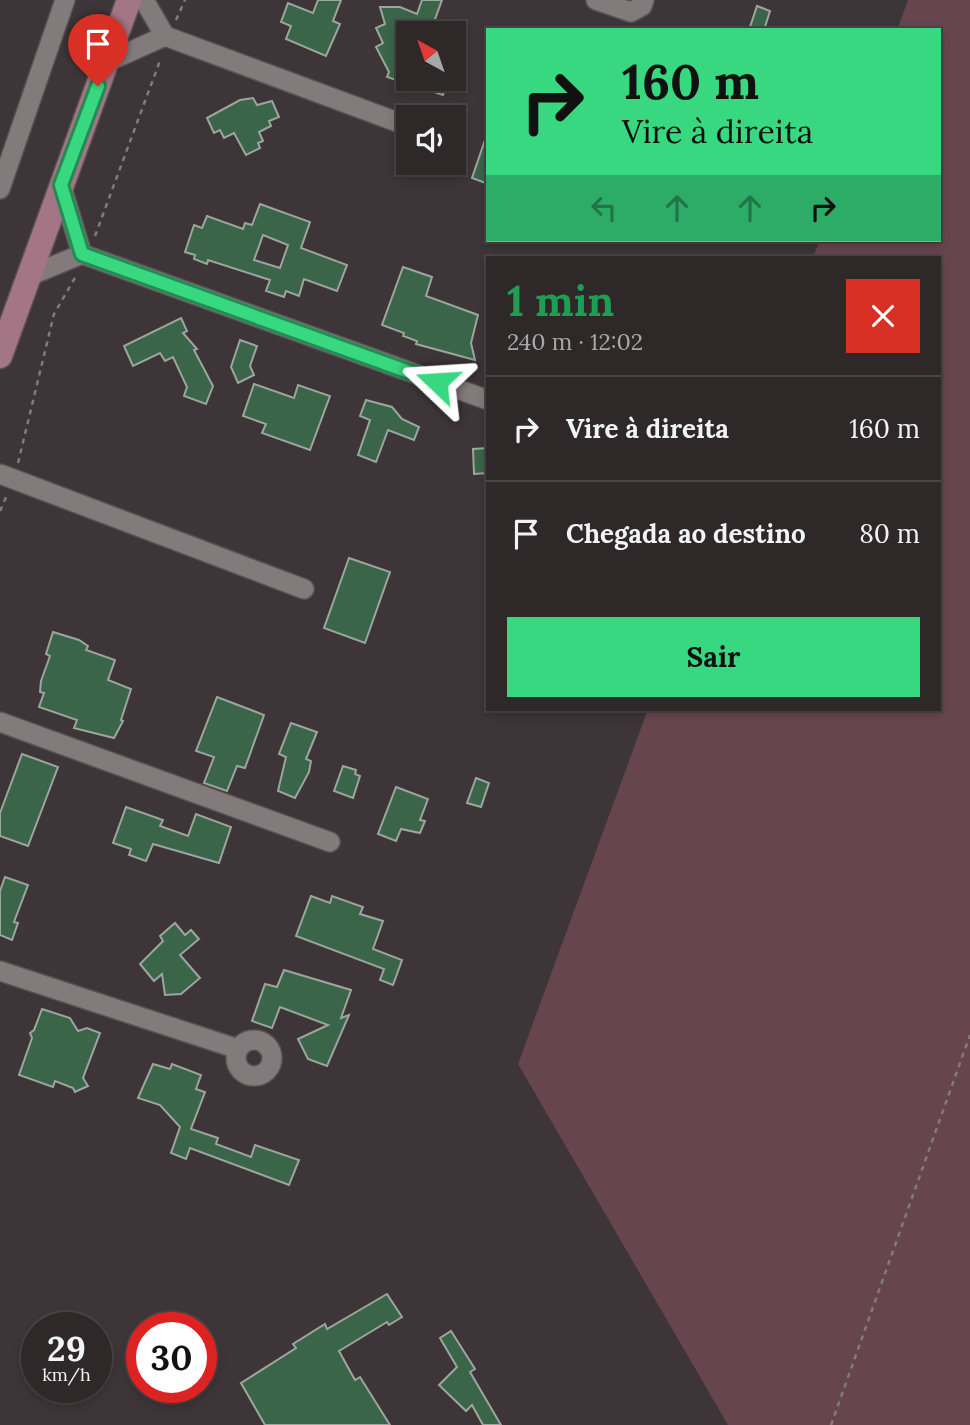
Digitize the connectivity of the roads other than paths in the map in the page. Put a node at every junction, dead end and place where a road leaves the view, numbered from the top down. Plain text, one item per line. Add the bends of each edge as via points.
1 (65, 0) edge
2 (129, 0) edge
3 (144, 0) edge
4 (644, 0) edge
5 (607, 2) edge
6 (165, 36) junction
7 (107, 62) junction
8 (396, 121) edge
9 (61, 185) junction
10 (0, 189) edge
11 (82, 254) junction
12 (29, 276) junction
13 (0, 356) edge
14 (486, 399) edge
15 (0, 474) edge
16 (304, 589) dead end
17 (0, 722) edge
18 (330, 842) dead end
19 (0, 971) edge
20 (238, 1049) dead end

1 - 10 street
2 - 7 main road
3 - 6 street
4 - 5 street via 631,12
6 - 7 street
6 - 8 street
7 - 9 main road
9 - 11 street
9 - 12 main road
11 - 12 street
11 - 14 street
12 - 13 main road
15 - 16 street
17 - 18 street
19 - 20 street

